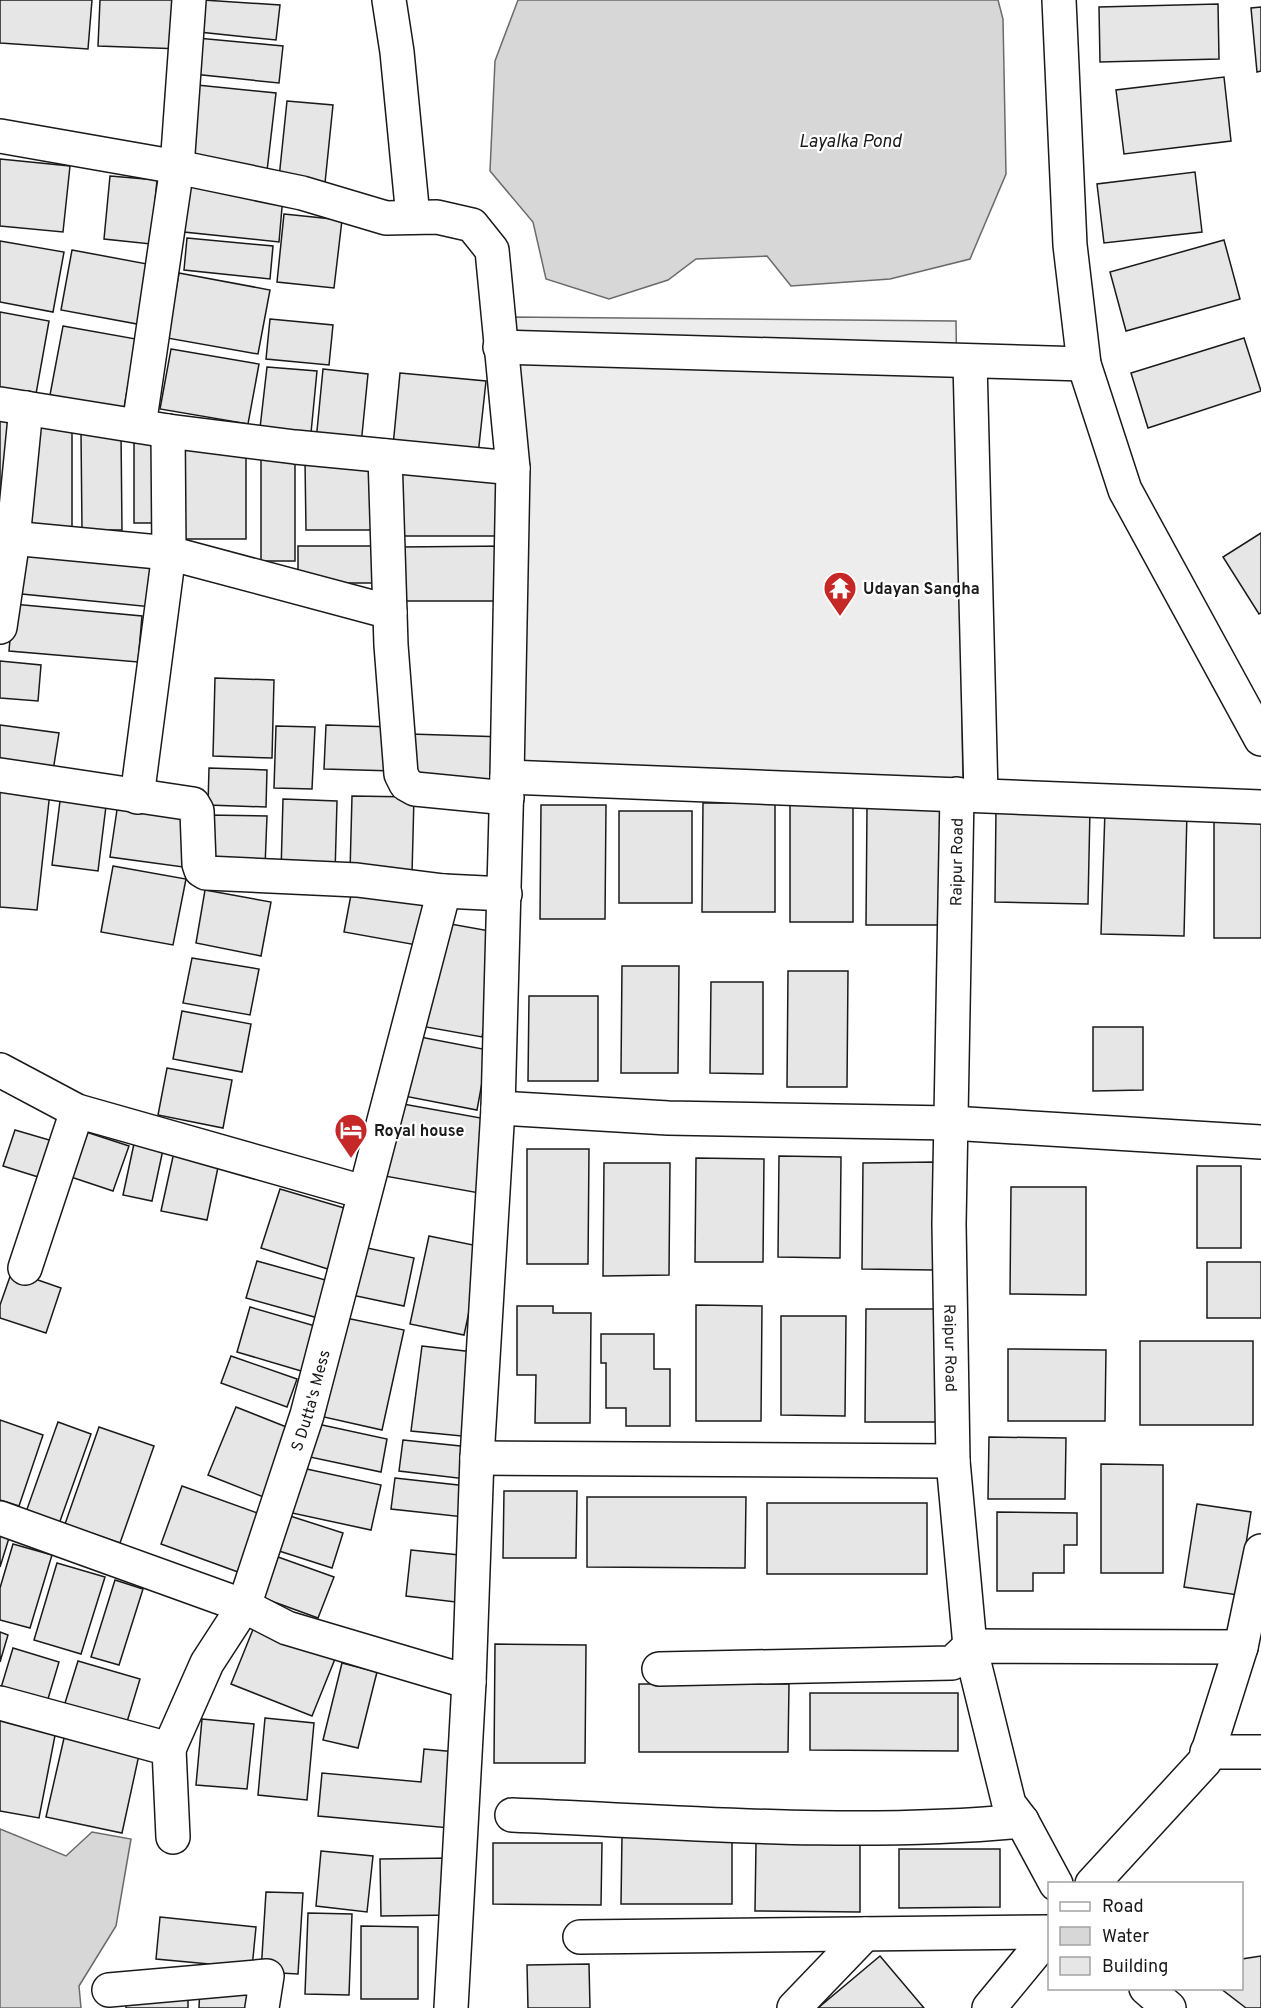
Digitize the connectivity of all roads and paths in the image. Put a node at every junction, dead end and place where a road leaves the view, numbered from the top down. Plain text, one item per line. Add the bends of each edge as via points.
1 (189, 0) edge
2 (389, 0) edge
3 (1059, 0) edge
4 (0, 136) edge
5 (177, 167) junction
6 (413, 217) junction
7 (500, 347) junction
8 (970, 363) junction
9 (1084, 364) junction
10 (13, 406) edge
11 (154, 429) junction
12 (385, 456) junction
13 (513, 468) junction
14 (6, 538) edge
15 (169, 554) junction
16 (390, 612) junction
17 (0, 627) edge
18 (1261, 739) edge
19 (0, 775) edge
20 (507, 788) junction
21 (969, 794) junction
22 (136, 797) junction
23 (1261, 807) edge
24 (444, 891) junction
25 (505, 894) junction
26 (0, 1070) edge
27 (498, 1108) junction
28 (76, 1111) junction
29 (951, 1124) junction
30 (1261, 1142) edge
31 (363, 1192) junction
32 (25, 1268) dead end
33 (477, 1458) junction
34 (953, 1461) junction
35 (0, 1518) edge
36 (1261, 1551) edge
37 (244, 1606) junction
38 (970, 1646) junction
39 (1241, 1647) junction
40 (659, 1669) dead end
41 (469, 1682) junction
42 (0, 1703) edge
43 (169, 1749) junction
44 (1208, 1752) junction
45 (1261, 1752) edge
46 (512, 1815) dead end
47 (1022, 1821) junction
48 (173, 1837) dead end
49 (1055, 1882) edge
50 (1094, 1882) edge
51 (1048, 1933) edge
52 (865, 1934) junction
53 (1048, 1935) edge
54 (580, 1937) dead end
55 (109, 1990) dead end
56 (1147, 1990) edge
57 (262, 2008) edge
58 (450, 2008) edge
59 (794, 2008) edge
60 (989, 2008) edge
61 (1169, 2008) edge

1 - 5 street
2 - 6 street via 398,52
3 - 9 street via 1070,245
4 - 5 street
5 - 6 street via 302,193 386,218
5 - 11 street
6 - 7 street via 438,217 472,225 492,250
7 - 8 street
7 - 13 street
8 - 9 street
8 - 21 street, Raipur Road
9 - 18 street via 1125,490
10 - 11 street
10 - 14 street
11 - 12 street
11 - 15 street
12 - 13 street
12 - 16 street
13 - 20 street
14 - 15 street
14 - 17 street
15 - 16 street
15 - 22 street
16 - 20 street via 399,759 406,784 415,789
19 - 22 street
20 - 21 street
20 - 25 street
21 - 23 street
21 - 29 street, Raipur Road
22 - 24 street via 193,804 197,811 199,864 206,873 357,880
24 - 25 street
24 - 31 street, S Dutta's Mess
25 - 27 street
26 - 28 street
27 - 29 street via 668,1118
27 - 33 street
28 - 31 street
28 - 32 street
29 - 30 street
29 - 34 street, Raipur Road
31 - 37 street, S Dutta's Mess via 307,1415
33 - 34 street
33 - 41 street
34 - 38 street, Raipur Road
35 - 37 street
36 - 39 street
37 - 41 street via 287,1628
37 - 43 street, S Dutta's Mess via 207,1663
38 - 39 street
38 - 40 street via 952,1663
38 - 47 street, Raipur Road via 1009,1804
39 - 44 street
41 - 58 street
42 - 43 street
43 - 48 street
44 - 45 street
44 - 50 street via 1205,1761
46 - 47 street via 819,1829 948,1828
47 - 49 street, Raipur Road
51 - 52 street
52 - 54 street
52 - 59 street
53 - 60 street
55 - 57 street via 267,1976
56 - 61 street

